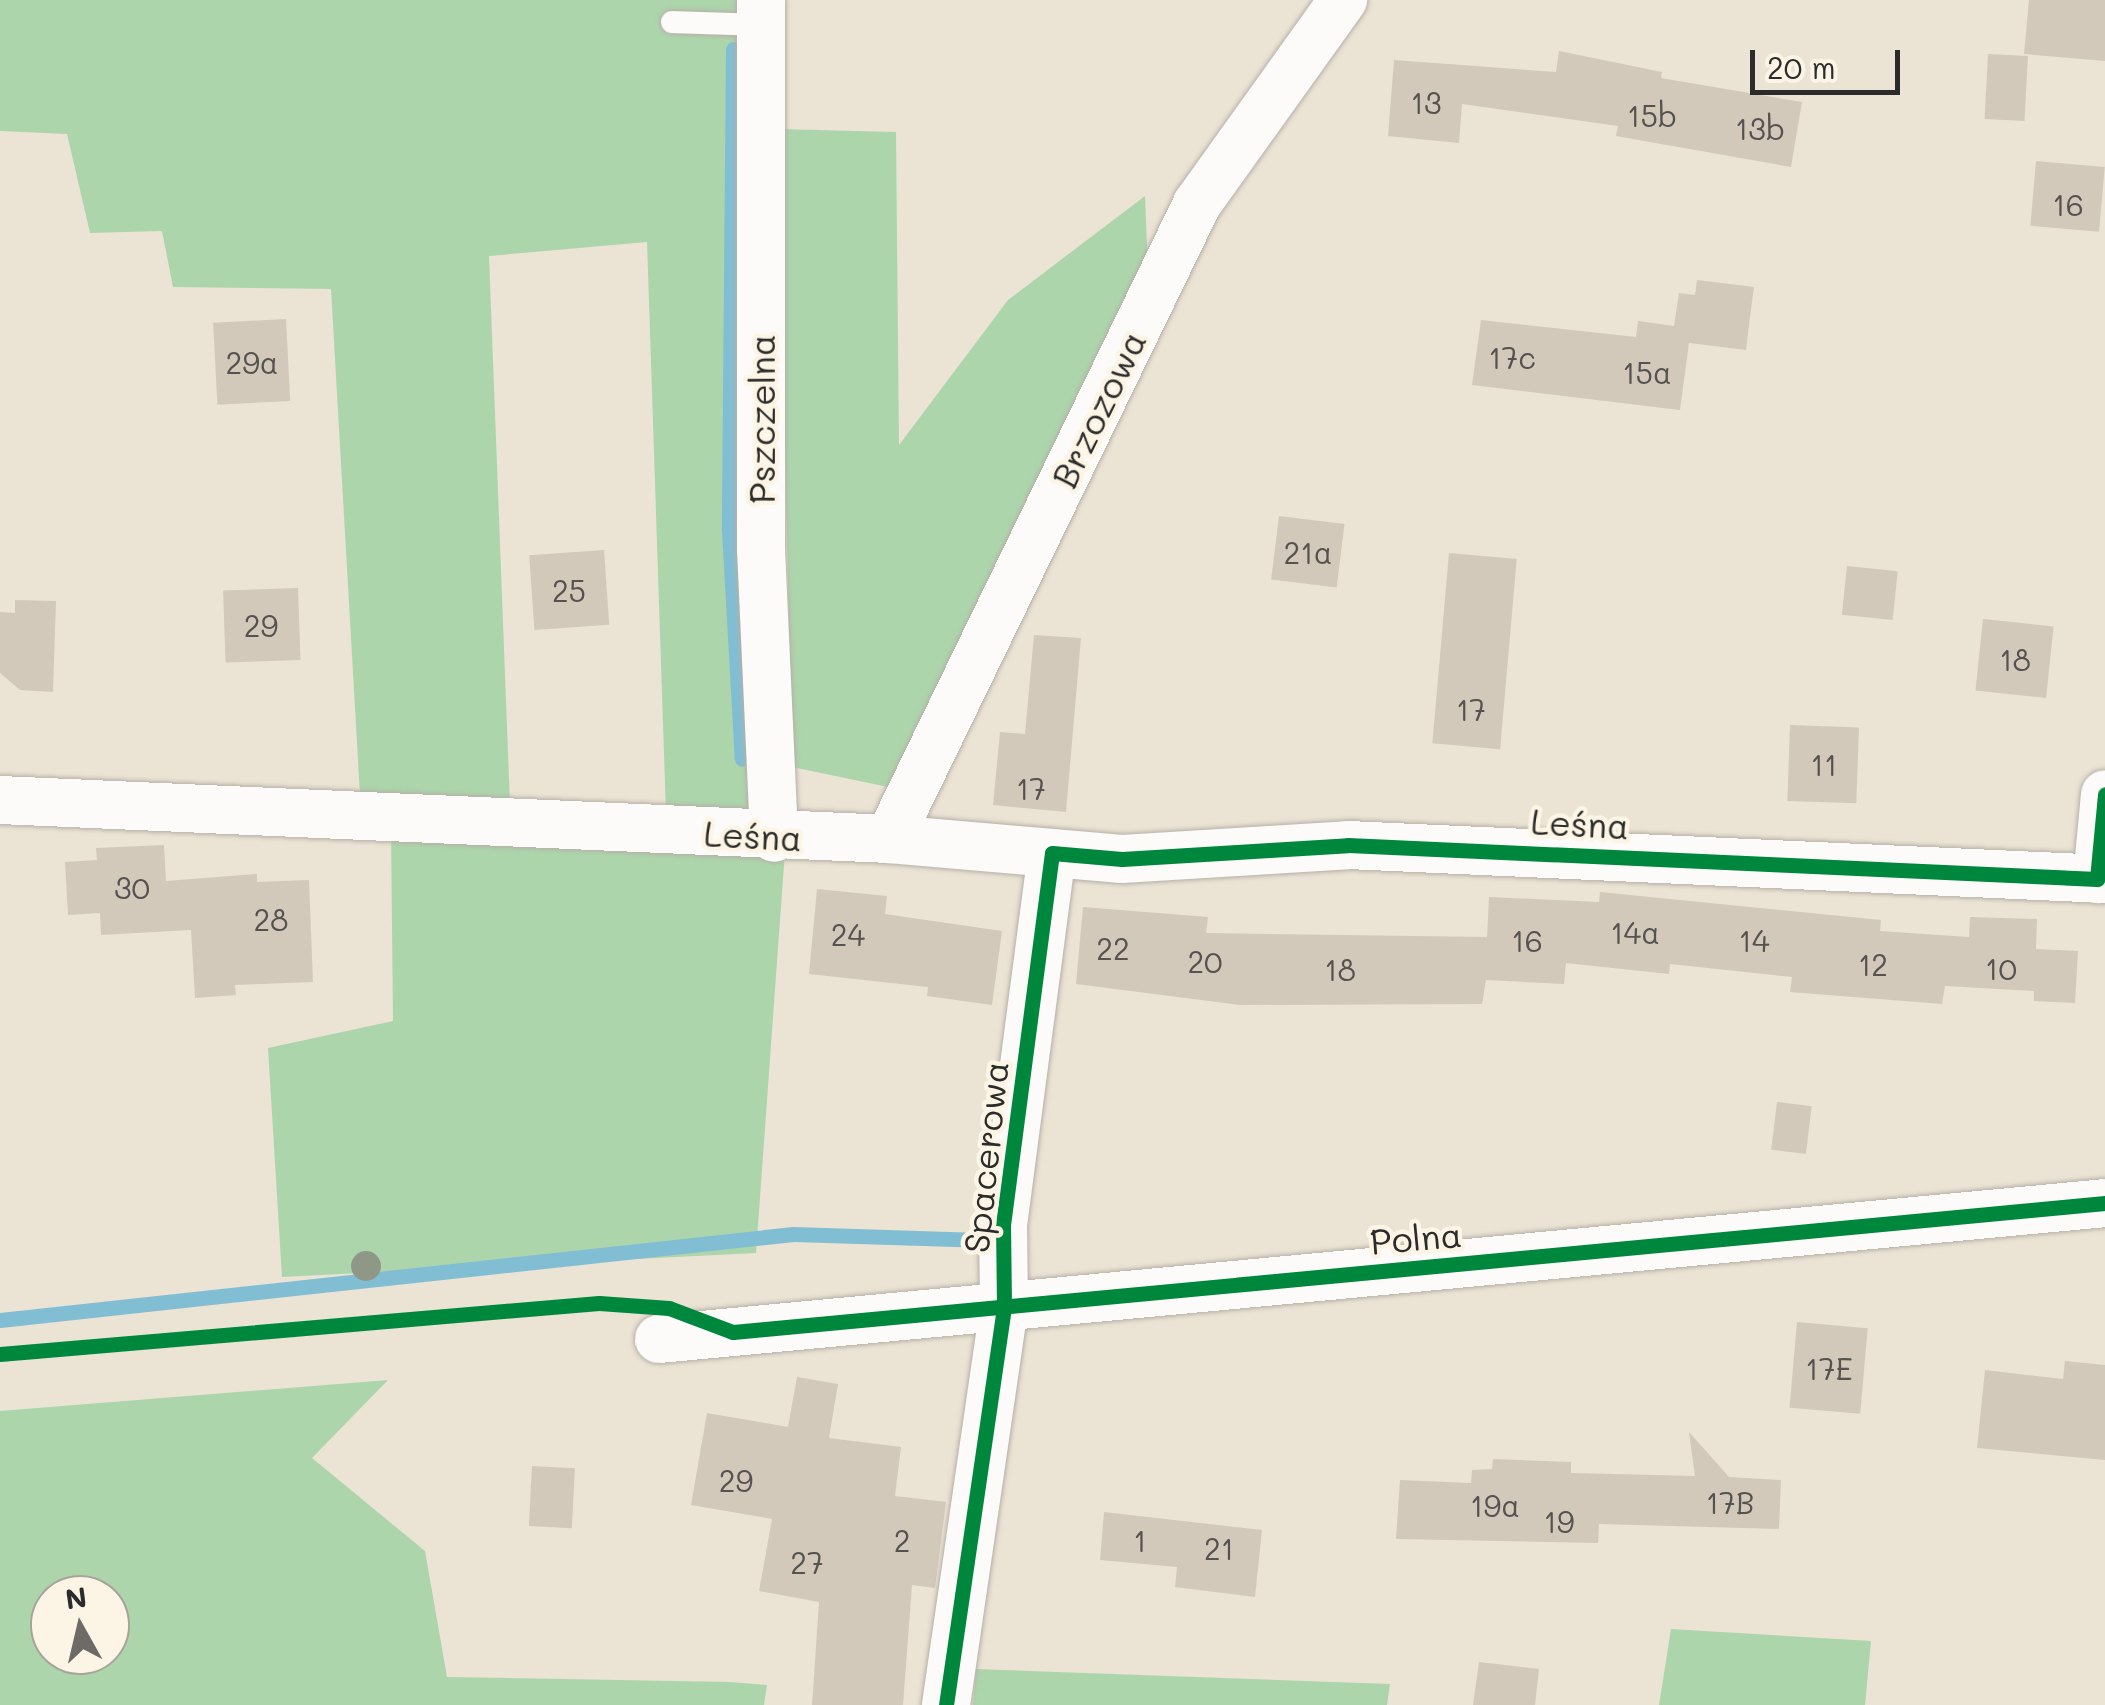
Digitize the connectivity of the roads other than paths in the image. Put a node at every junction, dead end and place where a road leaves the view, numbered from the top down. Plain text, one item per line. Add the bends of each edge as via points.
1 (1343, 0) edge
2 (761, 12) edge
3 (672, 22) dead end
4 (2105, 794) edge
5 (0, 800) edge
6 (774, 838) junction
7 (889, 839) junction
8 (1052, 853) junction
9 (2101, 879) edge
10 (2105, 1203) edge
11 (1004, 1305) junction
12 (659, 1340) dead end
13 (946, 1705) edge

1 - 7 street, Brzozowa via 1197,204
2 - 3 lane
2 - 6 street, Pszczelna via 761,549
4 - 9 street
5 - 6 street, Leśna via 391,814
6 - 7 street, Leśna
7 - 8 street, Leśna
8 - 9 street, Leśna via 1122,859 1348,845
8 - 11 street, Spacerowa via 1002,1225
10 - 11 street, Polna
11 - 12 street, Polna
11 - 13 street, Spacerowa

